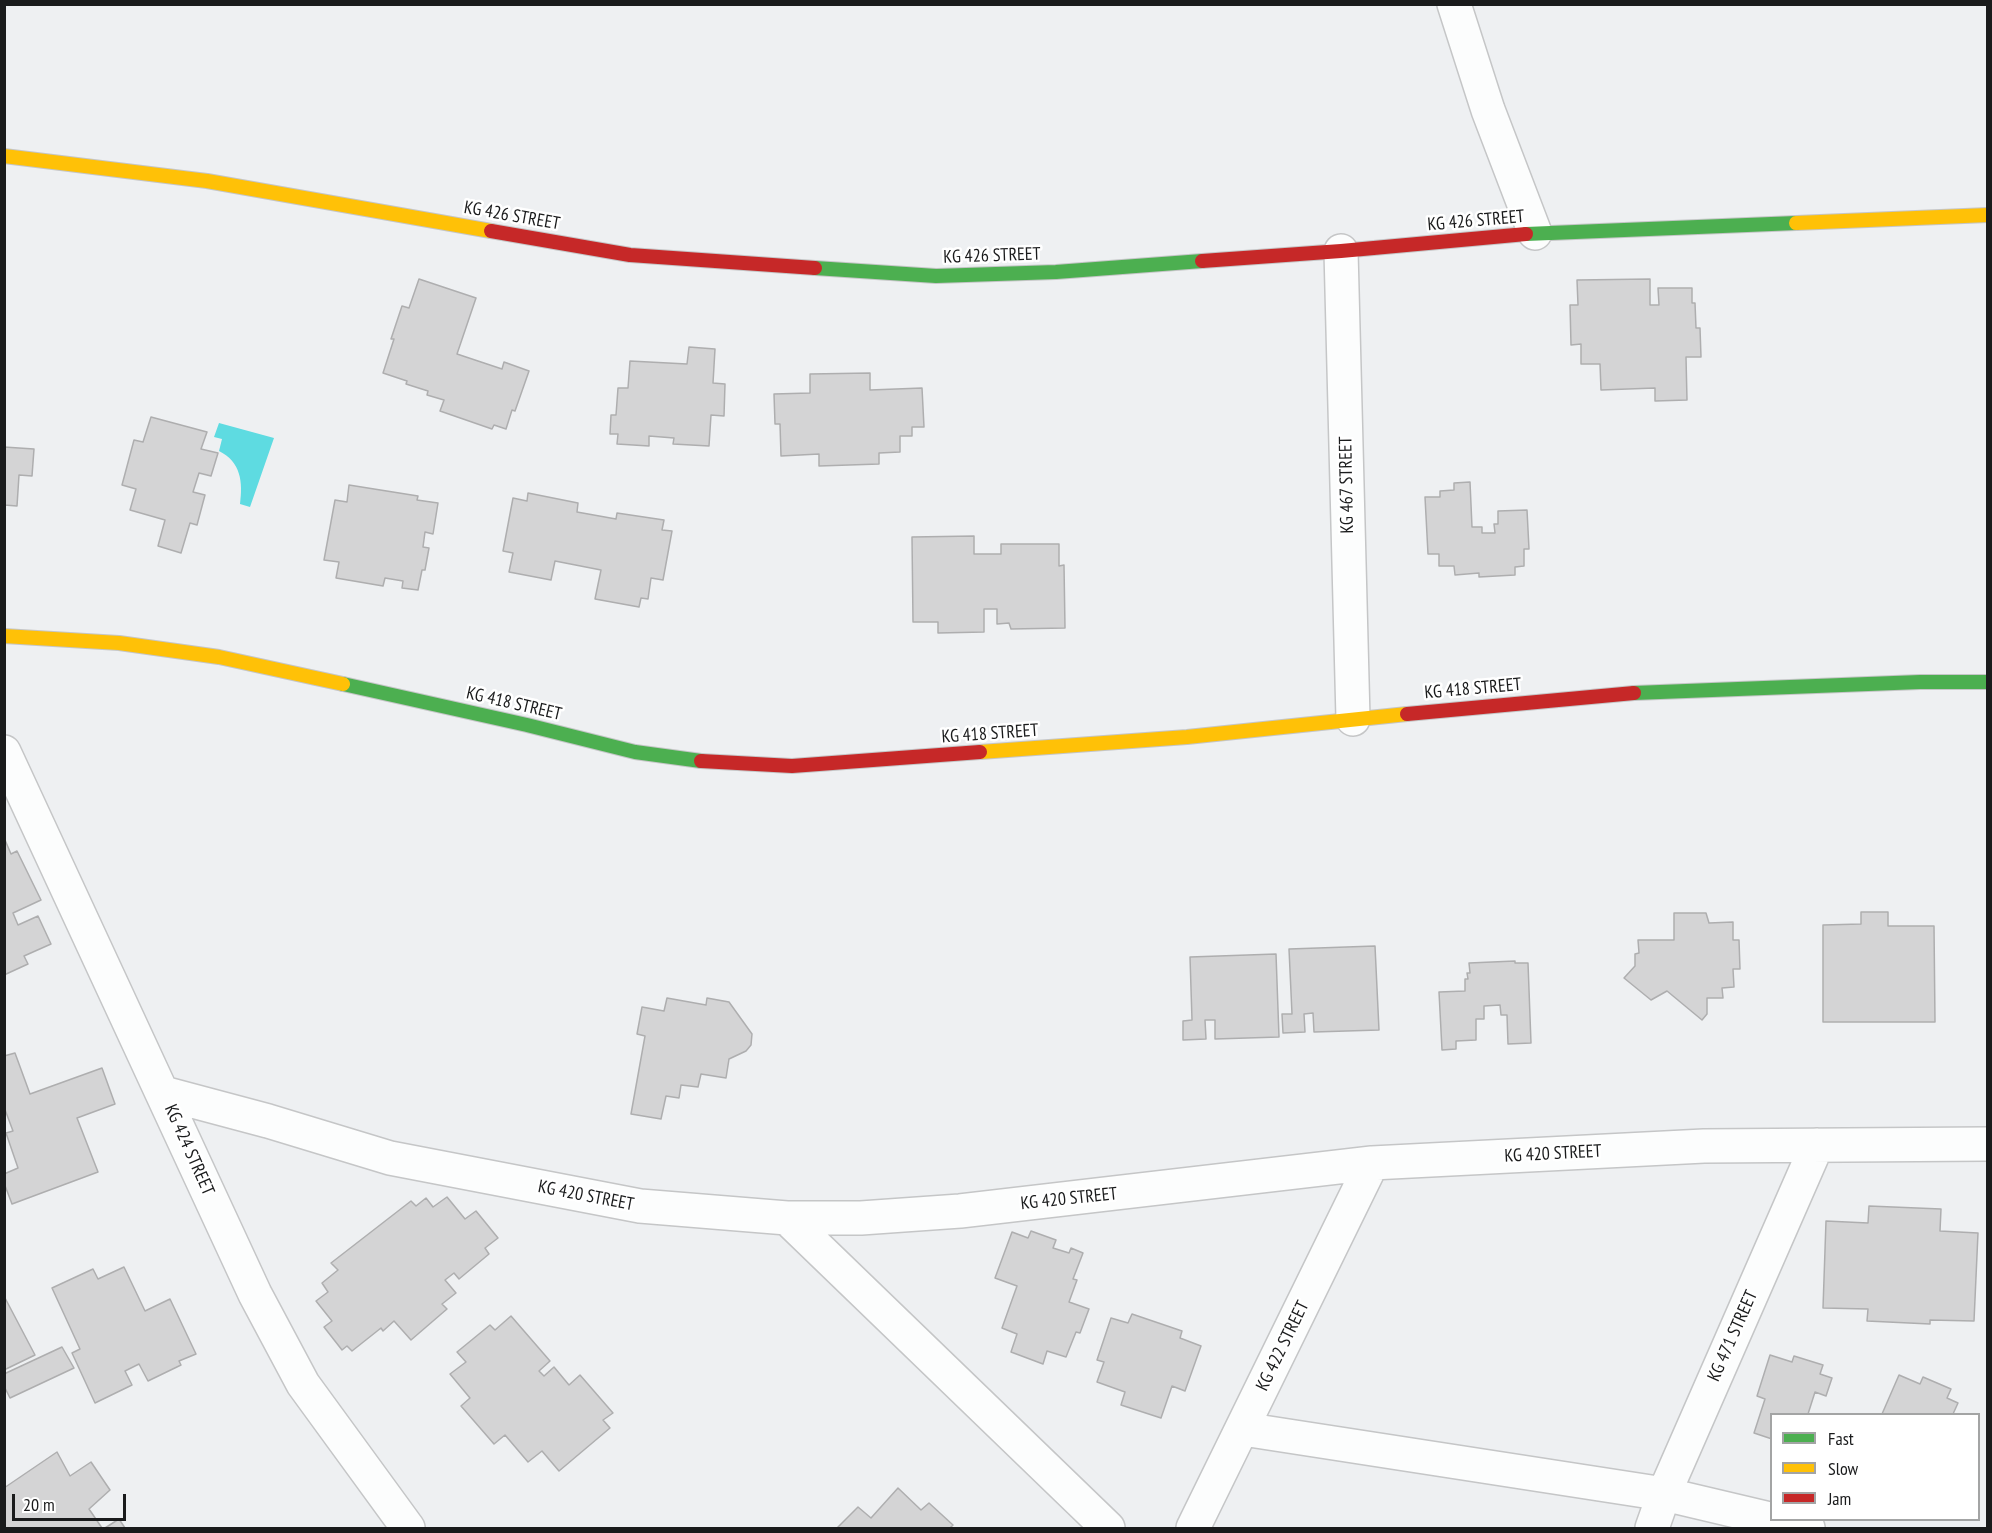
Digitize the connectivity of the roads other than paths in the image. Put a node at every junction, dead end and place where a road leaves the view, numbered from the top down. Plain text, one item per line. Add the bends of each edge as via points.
1 (1454, 4) edge
2 (4, 156) edge
3 (1988, 215) edge
4 (1535, 233) junction
5 (1341, 251) junction
6 (4, 636) edge
7 (1988, 682) edge
8 (1353, 719) junction
9 (4, 752) edge
10 (164, 1094) junction
11 (1988, 1144) edge
12 (1817, 1145) junction
13 (1372, 1163) junction
14 (787, 1218) junction
15 (1243, 1429) junction
16 (1664, 1494) junction
17 (1770, 1519) edge
18 (1778, 1521) edge
19 (408, 1528) edge
20 (1108, 1528) edge
21 (1193, 1528) edge
22 (1652, 1528) edge
23 (1808, 1528) edge

1 - 4 street via 1488,110
2 - 5 street, KG 426 STREET via 207,181 630,255 936,276 1056,272
3 - 4 street, KG 426 STREET
4 - 5 street, KG 426 STREET
5 - 8 street, KG 467 STREET
6 - 8 street, KG 418 STREET via 118,643 219,657 635,752 706,762 792,766 964,755
7 - 8 street, KG 418 STREET via 1642,692
9 - 10 street, KG 424 STREET
10 - 14 street, KG 420 STREET via 390,1158 640,1206
10 - 19 street, KG 424 STREET via 255,1294 303,1384
11 - 12 street, KG 420 STREET
12 - 13 street, KG 420 STREET via 1704,1146
12 - 16 street, KG 471 STREET
13 - 14 street, KG 420 STREET via 960,1211
13 - 15 street, KG 422 STREET
14 - 20 street
15 - 16 street
15 - 21 street, KG 422 STREET
16 - 17 street
16 - 22 street, KG 471 STREET
18 - 23 street

